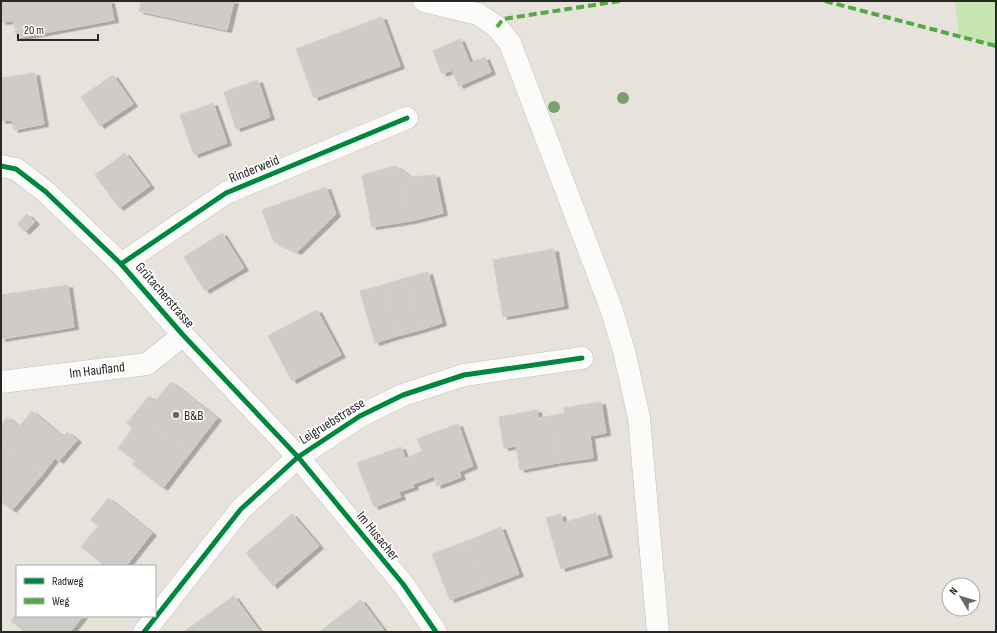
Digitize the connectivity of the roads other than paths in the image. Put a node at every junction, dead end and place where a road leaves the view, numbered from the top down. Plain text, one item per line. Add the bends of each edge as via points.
1 (424, 1) edge
2 (407, 118) dead end
3 (1, 166) edge
4 (121, 264) junction
5 (183, 335) junction
6 (582, 358) dead end
7 (1, 382) edge
8 (298, 457) junction
9 (156, 617) edge
10 (156, 617) edge
11 (144, 632) edge
12 (436, 632) edge
13 (658, 632) edge

1 - 13 street via 478,14 497,26 510,43 611,308 639,418
2 - 4 street, Rinderweid via 226,193
3 - 4 street, Grütacherstrasse via 16,169 46,192
4 - 5 street, Grütacherstrasse
5 - 7 street, Im Haufland via 147,364
5 - 8 street, Grütacherstrasse
6 - 8 street, Leigruebstrasse via 464,375 403,395 360,416
8 - 10 street, Leigruebstrasse via 241,509
8 - 12 street, Im Husacher via 402,584
9 - 11 street, Leigruebstrasse

